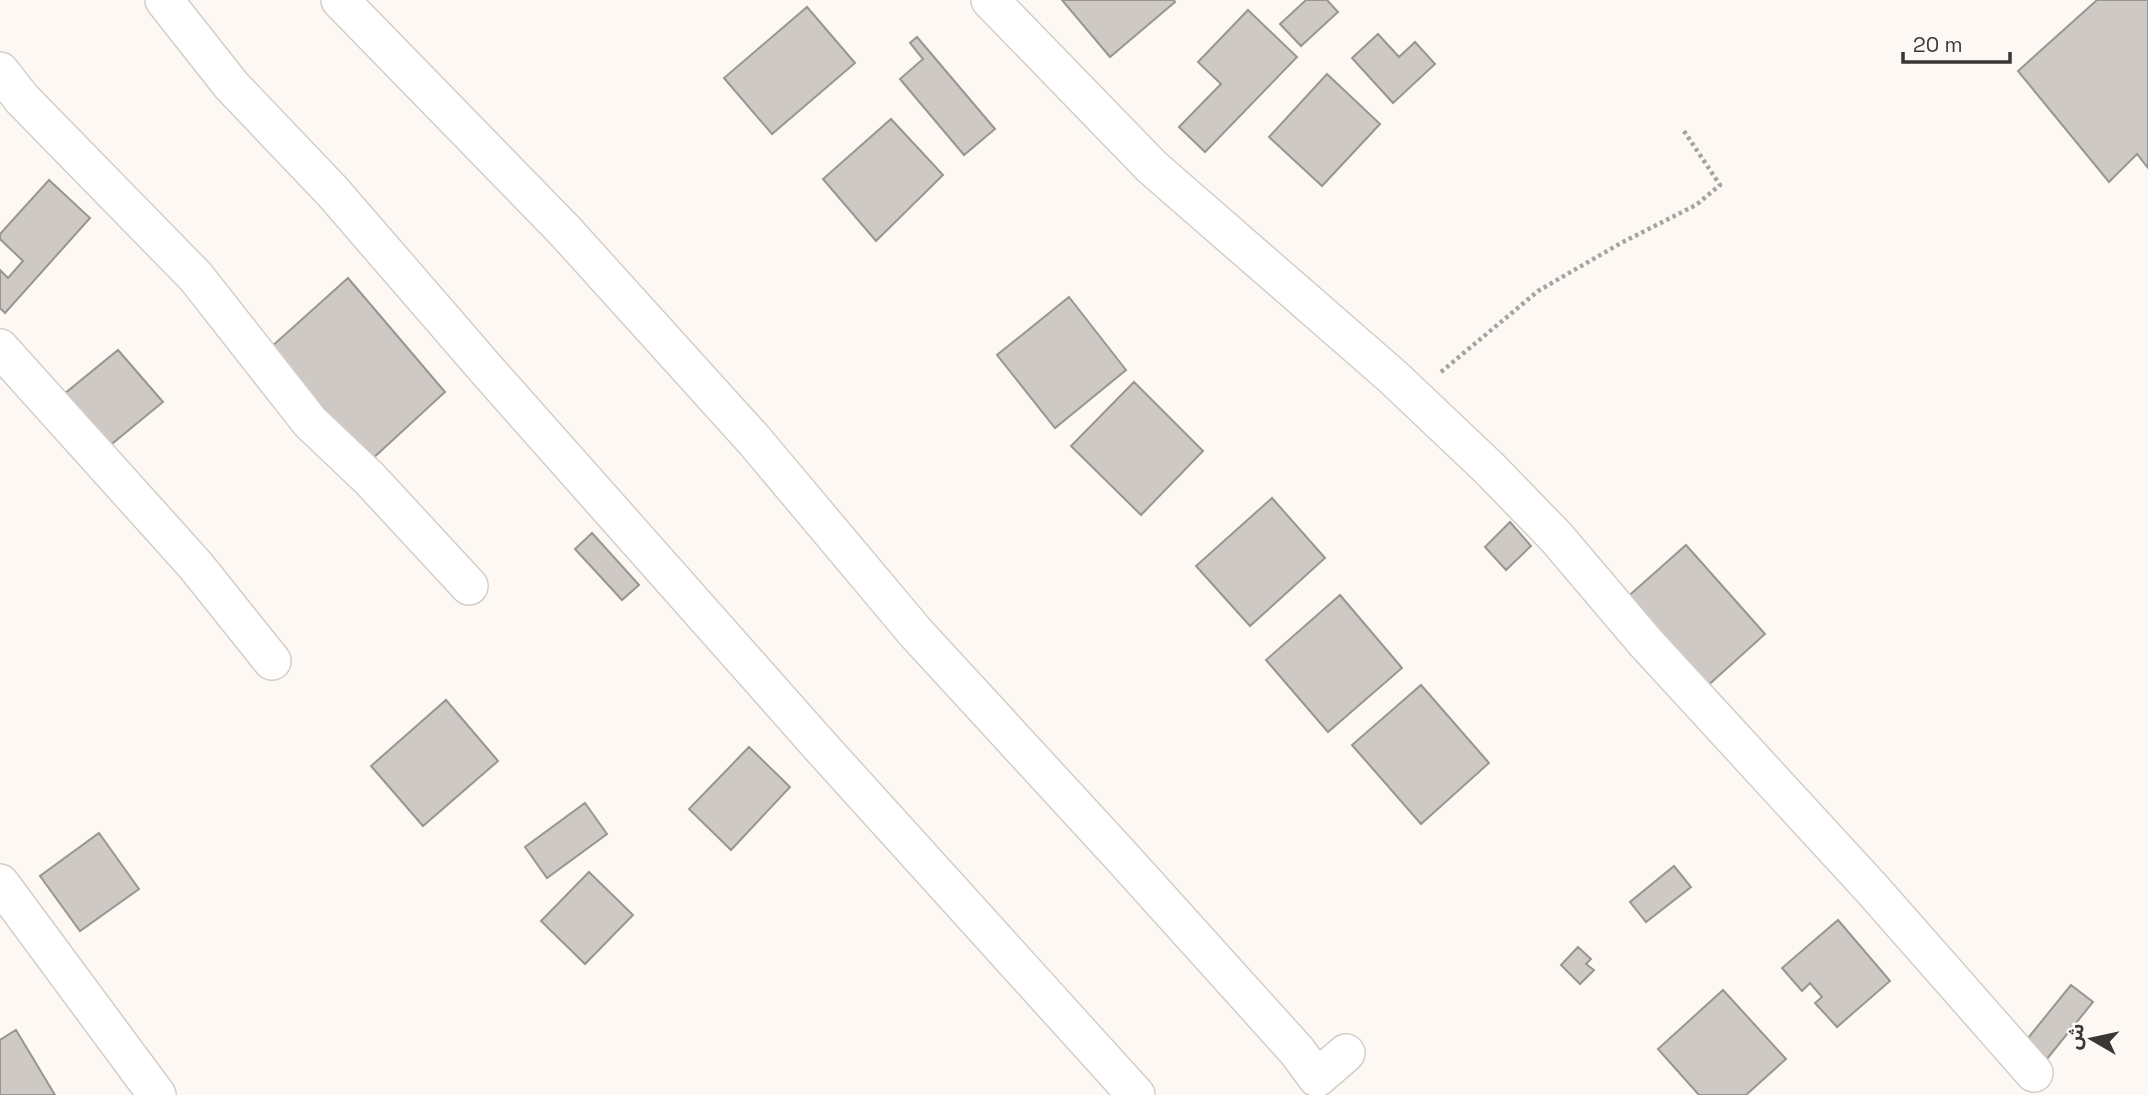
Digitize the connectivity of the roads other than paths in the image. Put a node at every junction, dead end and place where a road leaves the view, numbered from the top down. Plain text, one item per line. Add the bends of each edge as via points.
1 (163, 0) edge
2 (340, 0) edge
3 (990, 0) edge
4 (0, 71) edge
5 (0, 348) edge
6 (469, 586) dead end
7 (272, 661) dead end
8 (0, 883) edge
9 (1346, 1053) dead end
10 (2034, 1073) dead end
11 (157, 1095) edge
12 (1136, 1095) edge

1 - 12 street via 231,85 332,191 821,747
2 - 9 street via 646,320 916,633 1317,1078
3 - 10 street via 1152,167 1489,468 1556,537
4 - 6 street via 196,277 310,422
5 - 7 street via 196,566
8 - 11 street

